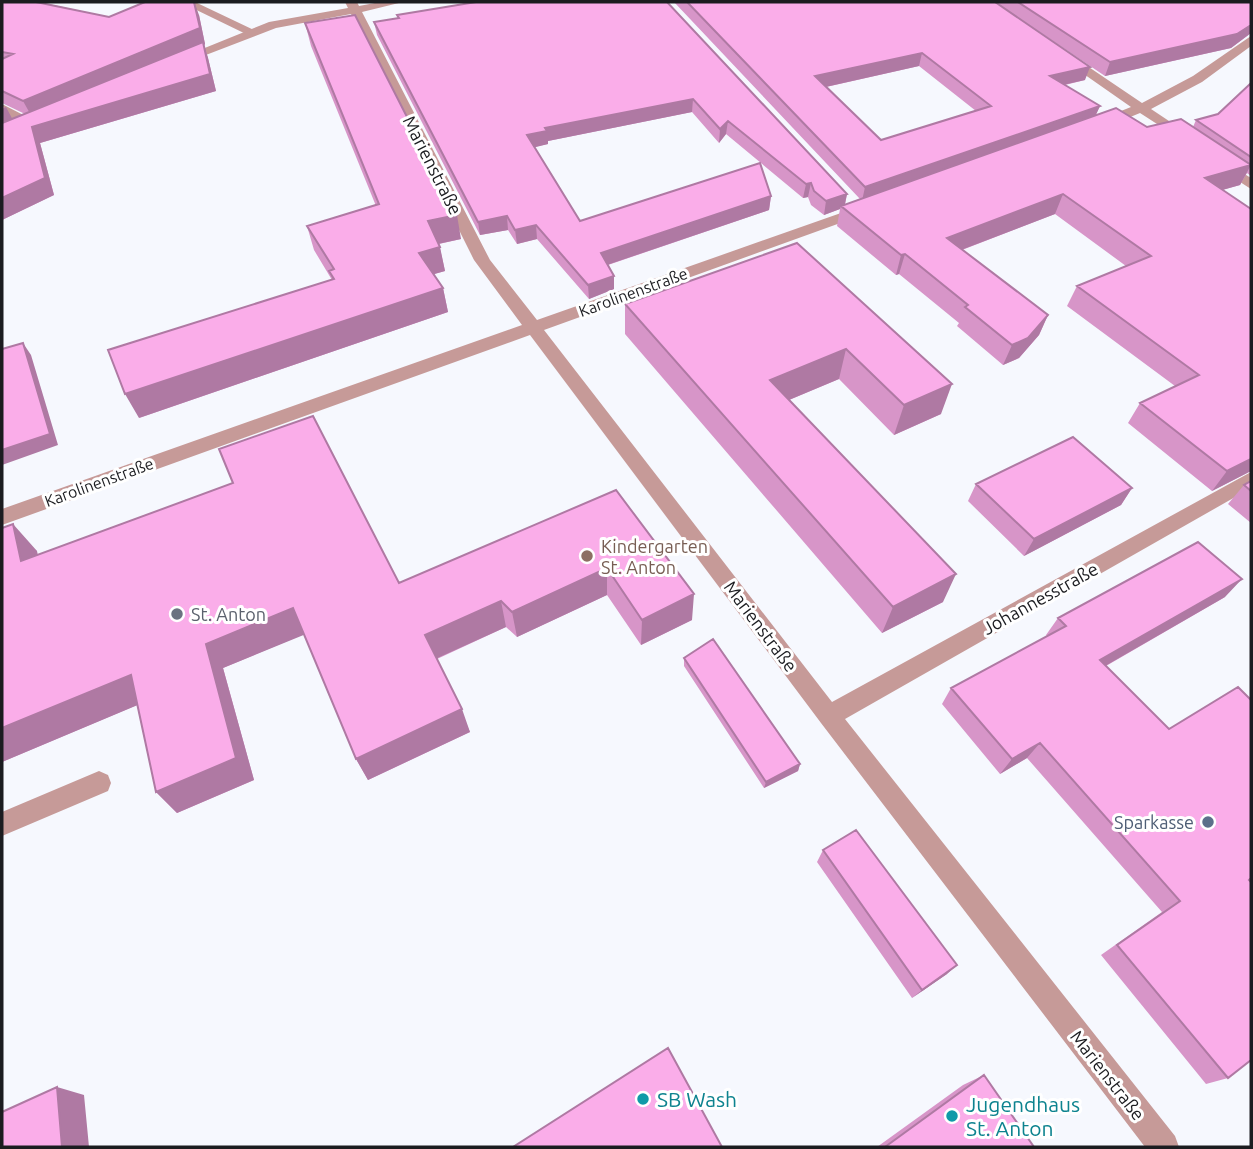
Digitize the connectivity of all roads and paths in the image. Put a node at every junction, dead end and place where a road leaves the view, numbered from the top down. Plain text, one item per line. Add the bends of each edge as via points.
1 (186, 2) edge
2 (397, 2) edge
3 (352, 5) edge
4 (252, 32) junction
5 (1251, 40) edge
6 (1052, 48) edge
7 (170, 65) edge
8 (2, 108) edge
9 (1142, 109) junction
10 (1091, 127) edge
11 (11, 132) edge
12 (1251, 185) edge
13 (885, 202) edge
14 (534, 328) junction
15 (1251, 480) edge
16 (2, 517) edge
17 (829, 716) junction
18 (99, 783) dead end
19 (2, 824) edge
20 (1164, 1147) edge

1 - 4 street
2 - 3 street
3 - 4 street
3 - 14 street, Marienstraße via 482,260
4 - 7 street
5 - 9 street via 1200,80
6 - 9 street
8 - 11 street via 37,121
9 - 10 street
9 - 12 street
13 - 14 street, Karolinenstraße via 855,206
14 - 16 street, Karolinenstraße
14 - 17 street, Marienstraße
15 - 17 street, Johannesstraße
17 - 20 street, Marienstraße
18 - 19 street

